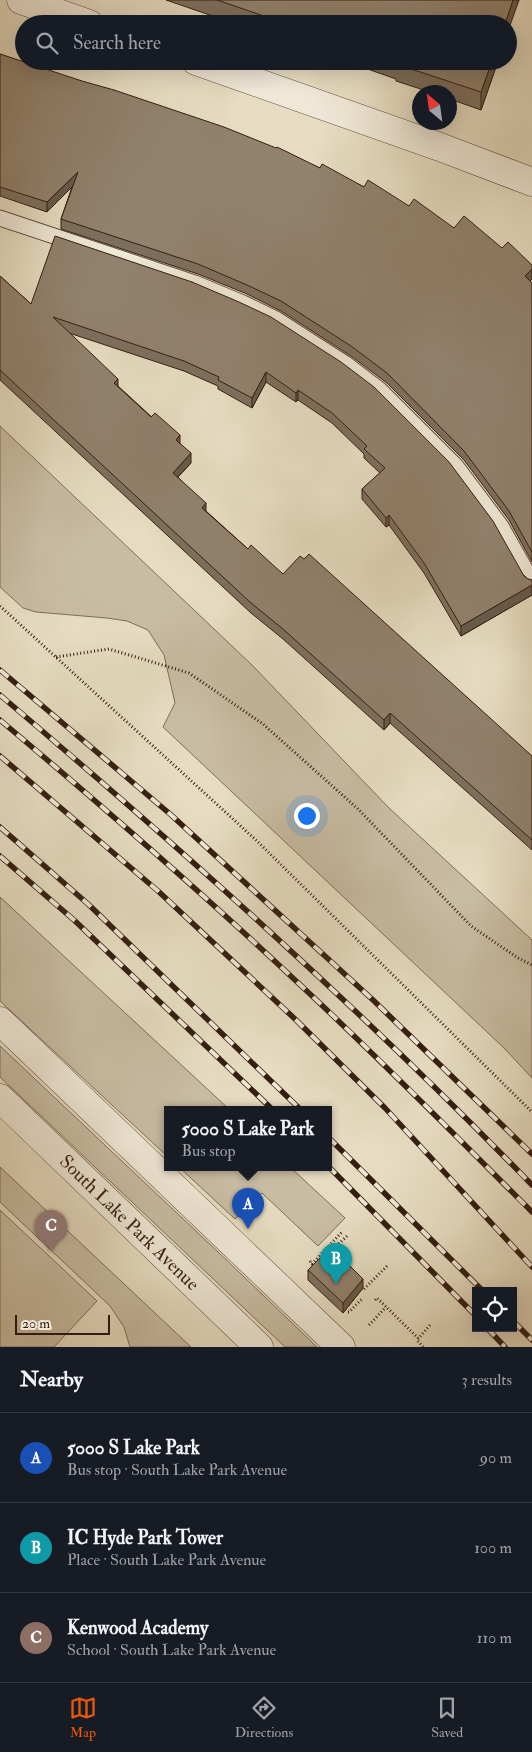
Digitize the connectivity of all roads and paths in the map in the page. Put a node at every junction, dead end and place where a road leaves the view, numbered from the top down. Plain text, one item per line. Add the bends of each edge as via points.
1 (21, 0) edge
2 (64, 15) edge
3 (222, 70) edge
4 (532, 182) edge
5 (0, 218) edge
6 (532, 581) edge
7 (0, 606) edge
8 (56, 657) junction
9 (532, 964) edge
10 (0, 1022) edge
11 (0, 1098) edge
12 (532, 1112) edge
13 (342, 1232) dead end
14 (346, 1236) dead end
15 (329, 1254) edge
16 (310, 1261) dead end
17 (388, 1265) dead end
18 (364, 1289) dead end
19 (363, 1298) dead end
20 (375, 1300) dead end
21 (386, 1307) junction
22 (346, 1309) edge
23 (431, 1324) dead end
24 (368, 1325) dead end
25 (418, 1338) junction
26 (259, 1347) edge
27 (341, 1347) edge
28 (423, 1347) edge

1 - 2 street
3 - 4 street
5 - 6 lane via 195,283 243,303 276,319 346,364 380,390 456,466 501,526
7 - 8 path
8 - 9 path via 108,649 189,673 263,724 358,810 471,926
8 - 12 path via 257,841
10 - 27 street
11 - 26 street, South Lake Park Avenue
13 - 16 path via 312,1264
14 - 15 path
17 - 18 path
19 - 22 path via 349,1312
20 - 21 path via 377,1298
21 - 24 path
21 - 25 path
23 - 25 path
25 - 28 path

